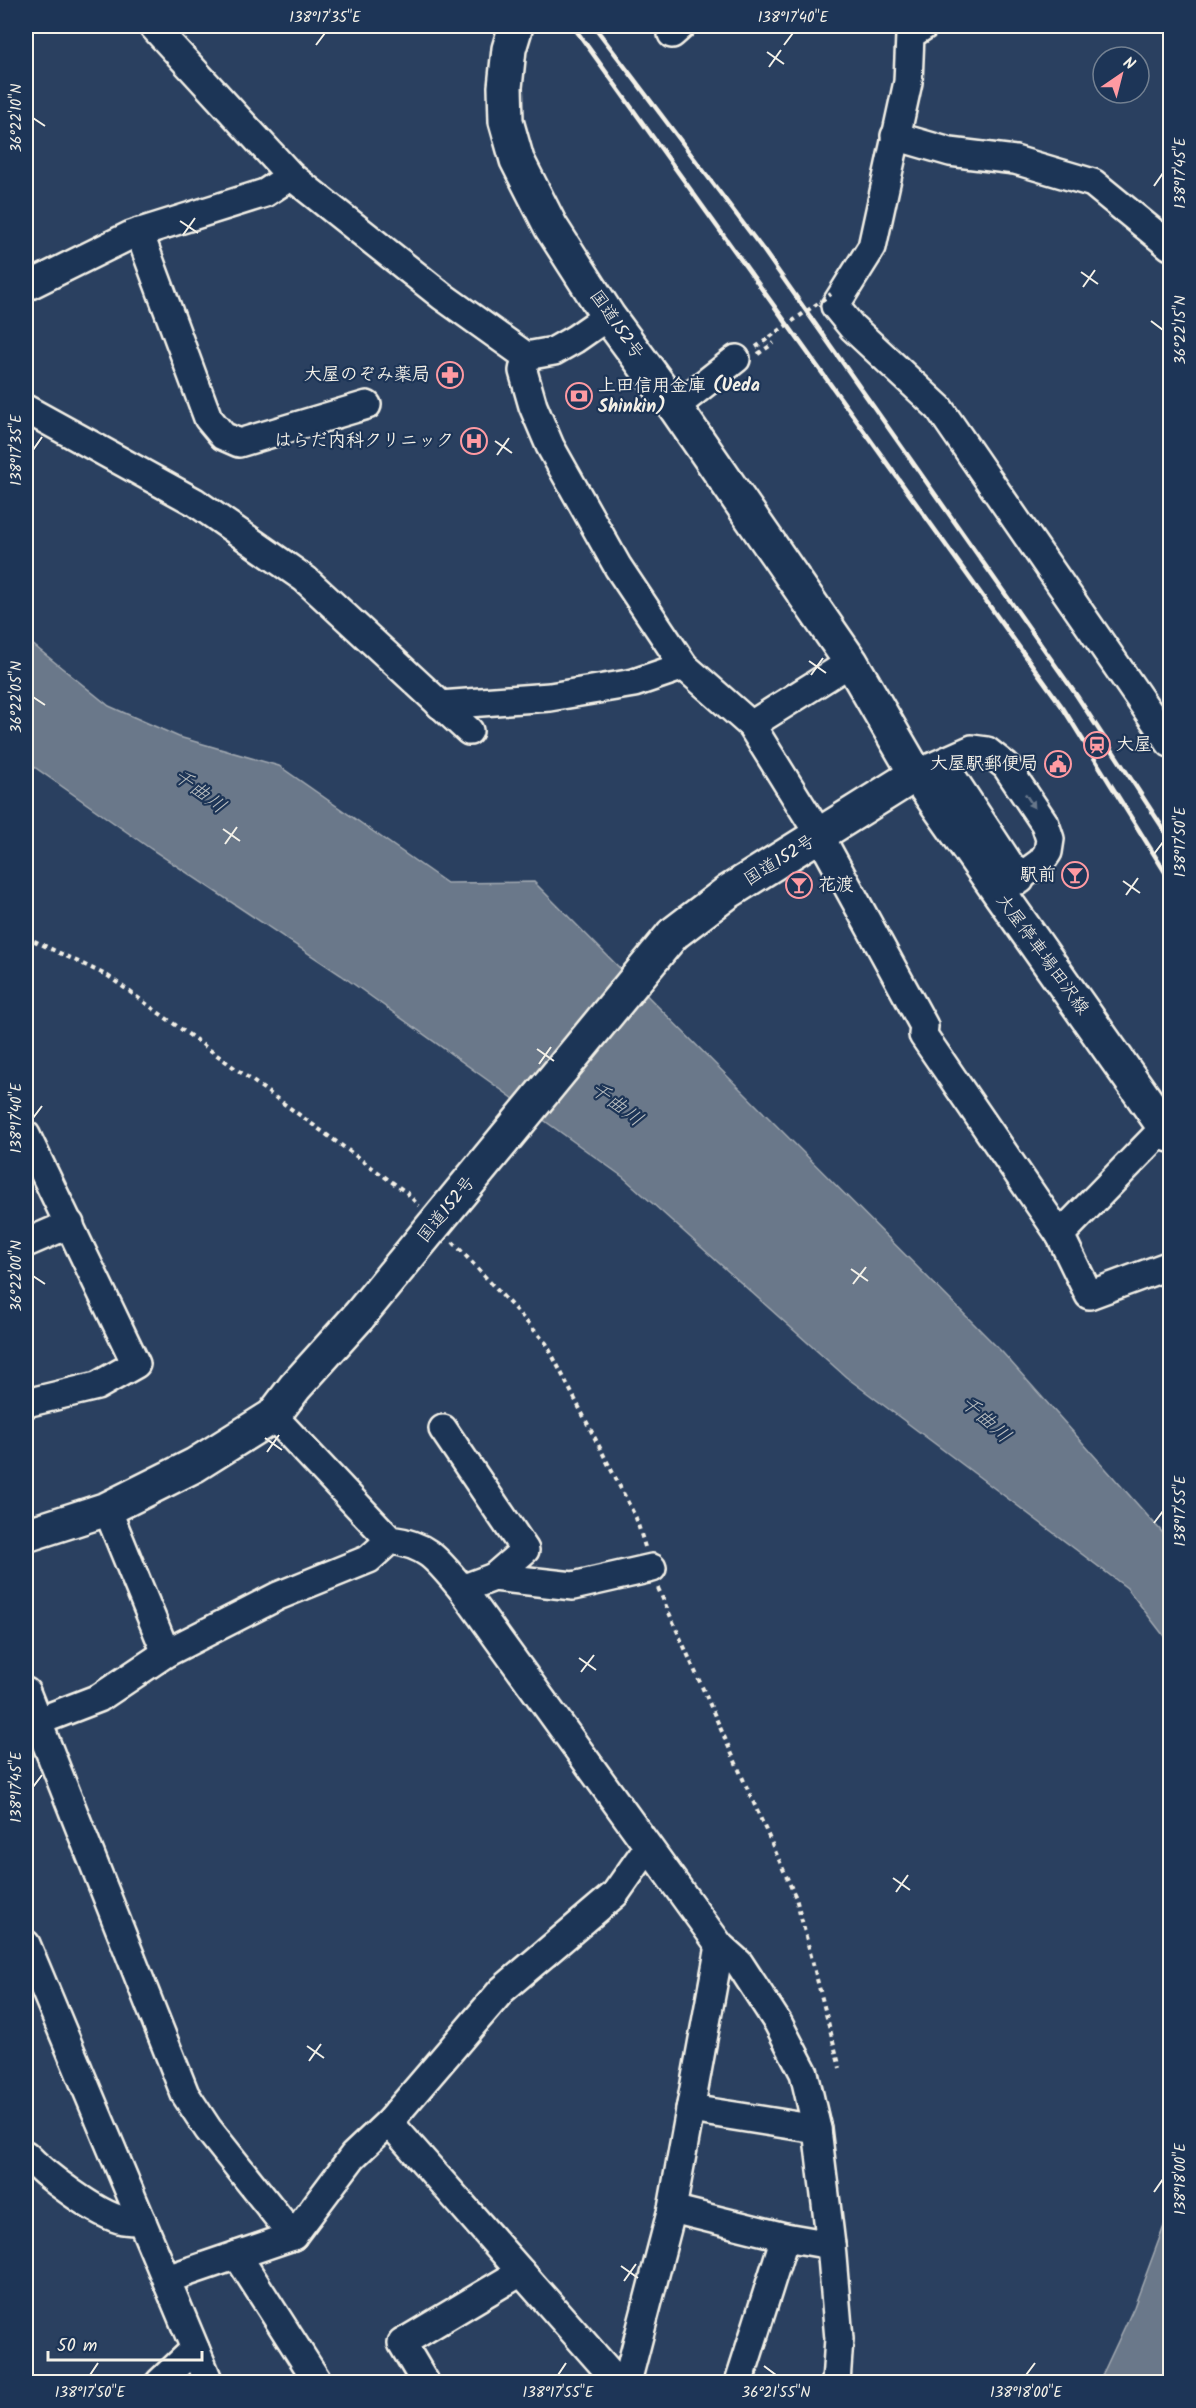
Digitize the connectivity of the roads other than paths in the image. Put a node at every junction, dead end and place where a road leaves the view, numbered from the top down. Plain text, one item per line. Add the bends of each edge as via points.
1 (153, 26) edge
2 (516, 26) edge
3 (914, 29) edge
4 (895, 136) junction
5 (291, 176) junction
6 (139, 232) junction
7 (1170, 246) edge
8 (26, 287) edge
9 (608, 316) junction
10 (526, 356) junction
11 (736, 359) dead end
12 (367, 405) dead end
13 (675, 407) junction
14 (26, 409) edge
15 (852, 662) junction
16 (684, 666) junction
17 (440, 705) junction
18 (751, 725) junction
19 (469, 731) dead end
20 (1170, 743) edge
21 (929, 768) junction
22 (820, 836) junction
23 (1009, 887) junction
24 (1168, 1131) edge
25 (26, 1135) edge
26 (70, 1224) junction
27 (1060, 1235) junction
28 (26, 1243) edge
29 (1170, 1265) edge
30 (26, 1403) edge
31 (273, 1416) junction
32 (443, 1429) dead end
33 (107, 1509) junction
34 (26, 1535) edge
35 (390, 1540) junction
36 (652, 1568) road end
37 (494, 1577) junction
38 (462, 1589) junction
39 (166, 1653) junction
40 (26, 1692) edge
41 (31, 1724) edge
42 (648, 1847) junction
43 (26, 1944) edge
44 (720, 1946) junction
45 (690, 2109) junction
46 (388, 2122) junction
47 (817, 2129) junction
48 (26, 2155) edge
49 (672, 2209) junction
50 (142, 2221) junction
51 (293, 2236) junction
52 (785, 2237) junction
53 (831, 2245) junction
54 (237, 2255) junction
55 (521, 2272) junction
56 (166, 2279) junction
57 (195, 2349) junction
58 (159, 2382) edge
59 (209, 2382) edge
60 (318, 2382) edge
61 (425, 2382) edge
62 (618, 2382) edge
63 (627, 2382) edge
64 (739, 2382) edge
65 (836, 2382) edge

1 - 5 street
2 - 9 main road, 国道152号 via 509,49 506,121 517,160 551,226
3 - 4 street via 908,82
4 - 7 street via 950,152 1015,160 1093,183
4 - 20 street via 872,247 836,306 852,327 939,408
5 - 6 street via 265,193
5 - 10 street via 442,296
6 - 8 street
6 - 12 street via 208,418 223,436 239,443
9 - 10 street via 554,351
9 - 13 main road, 国道152号
10 - 16 street via 523,370 550,446 618,567
11 - 13 street
13 - 15 main road, 国道152号
14 - 17 street via 195,502 305,579
15 - 18 street
15 - 21 main road, 国道152号
16 - 17 street via 634,684 550,698
16 - 18 street
17 - 19 street
18 - 22 street
21 - 22 main road, 国道152号
21 - 23 main road, 大屋停車場田沢線
21 -> 23 street via 972,749 987,752 1006,766 1045,824 1050,839 1048,852
22 - 27 street via 924,1026 923,1035
22 - 31 main road, 国道152号, bridge via 728,892 673,934
23 - 24 main road, 大屋停車場田沢線
24 - 27 street
25 - 26 street
26 - 28 street
26 - 30 street via 136,1364 97,1386
27 - 29 street via 1089,1295
31 - 33 main road, 国道152号 via 195,1464
31 - 35 street
32 - 37 street via 525,1550
33 - 34 main road, 国道152号
33 - 39 street
35 - 38 street via 408,1542 431,1553
35 - 39 street via 369,1559 278,1596
36 - 37 street via 573,1586
37 - 38 street
38 - 42 street
39 - 41 street via 99,1698
40 - 41 street
41 - 51 street via 185,2094
42 - 44 street
42 - 46 street via 615,1893 502,1990
43 - 50 street
44 - 45 street
44 - 47 street via 739,1963 778,2023 804,2073
45 - 47 street
45 - 49 street
46 - 51 street via 353,2156
46 - 55 street
47 - 53 street
48 - 50 street via 88,2204 122,2220
49 - 52 street
49 - 63 street
50 - 56 street
51 - 54 street
52 - 53 street
52 - 64 street
53 - 65 street via 839,2339
54 - 56 street
54 - 60 street
55 - 61 street via 402,2343
55 - 62 street
56 - 57 street
57 - 58 street
57 - 59 street

